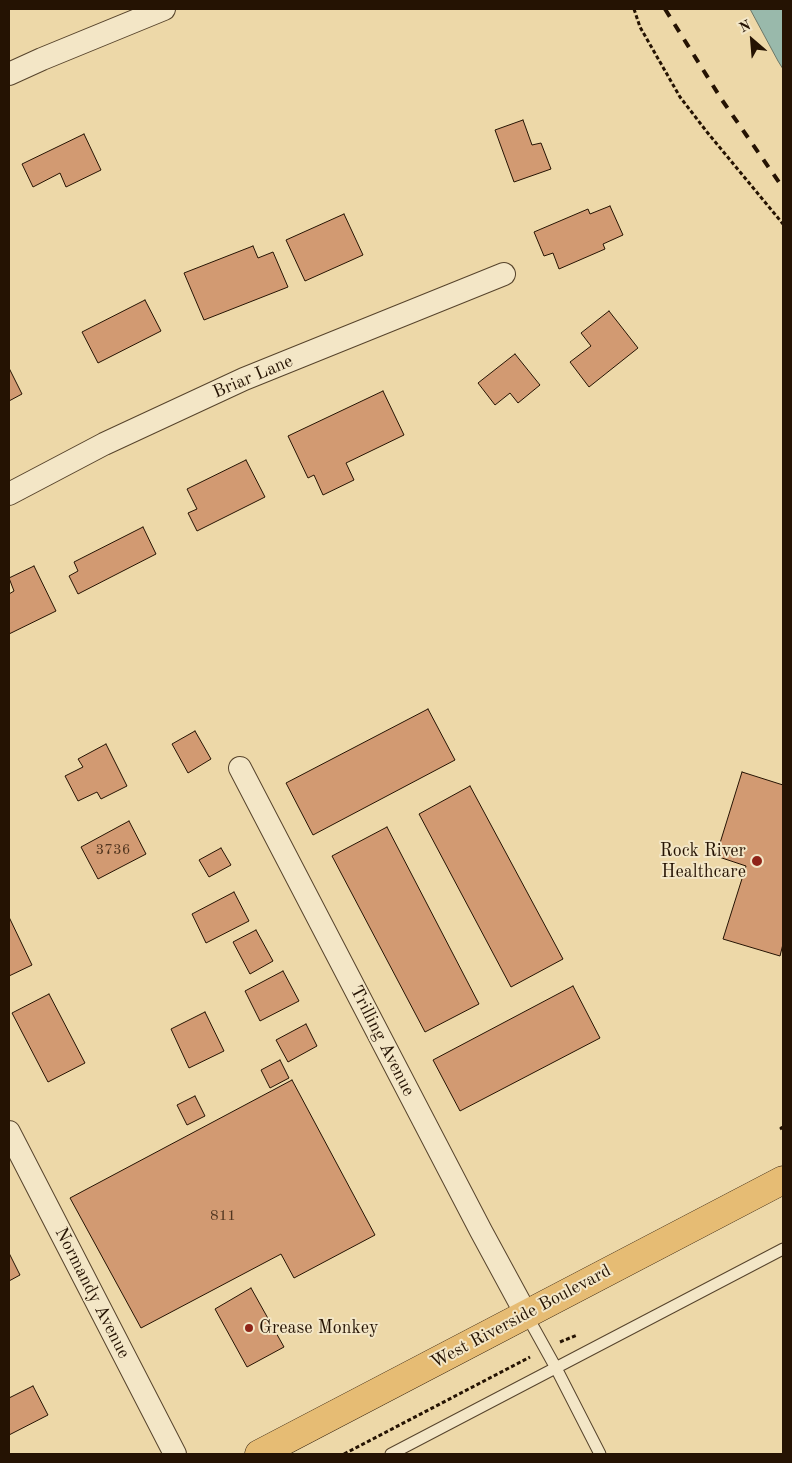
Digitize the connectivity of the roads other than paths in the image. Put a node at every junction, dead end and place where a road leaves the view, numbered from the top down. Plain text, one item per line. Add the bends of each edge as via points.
1 (164, 9) edge
2 (9, 74) edge
3 (504, 274) dead end
4 (9, 494) edge
5 (240, 768) dead end
6 (9, 1132) edge
7 (783, 1182) edge
8 (783, 1249) edge
9 (526, 1314) junction
10 (556, 1368) junction
11 (175, 1454) edge
12 (259, 1454) edge
13 (391, 1454) edge
14 (600, 1454) edge

1 - 2 street
3 - 4 street, Briar Lane via 244,379 104,444
5 - 9 street, Trilling Avenue
6 - 11 street, Normandy Avenue
7 - 9 main road, West Riverside Boulevard
8 - 10 lane
9 - 10 lane
9 - 12 main road, West Riverside Boulevard
10 - 13 lane
10 - 14 lane

